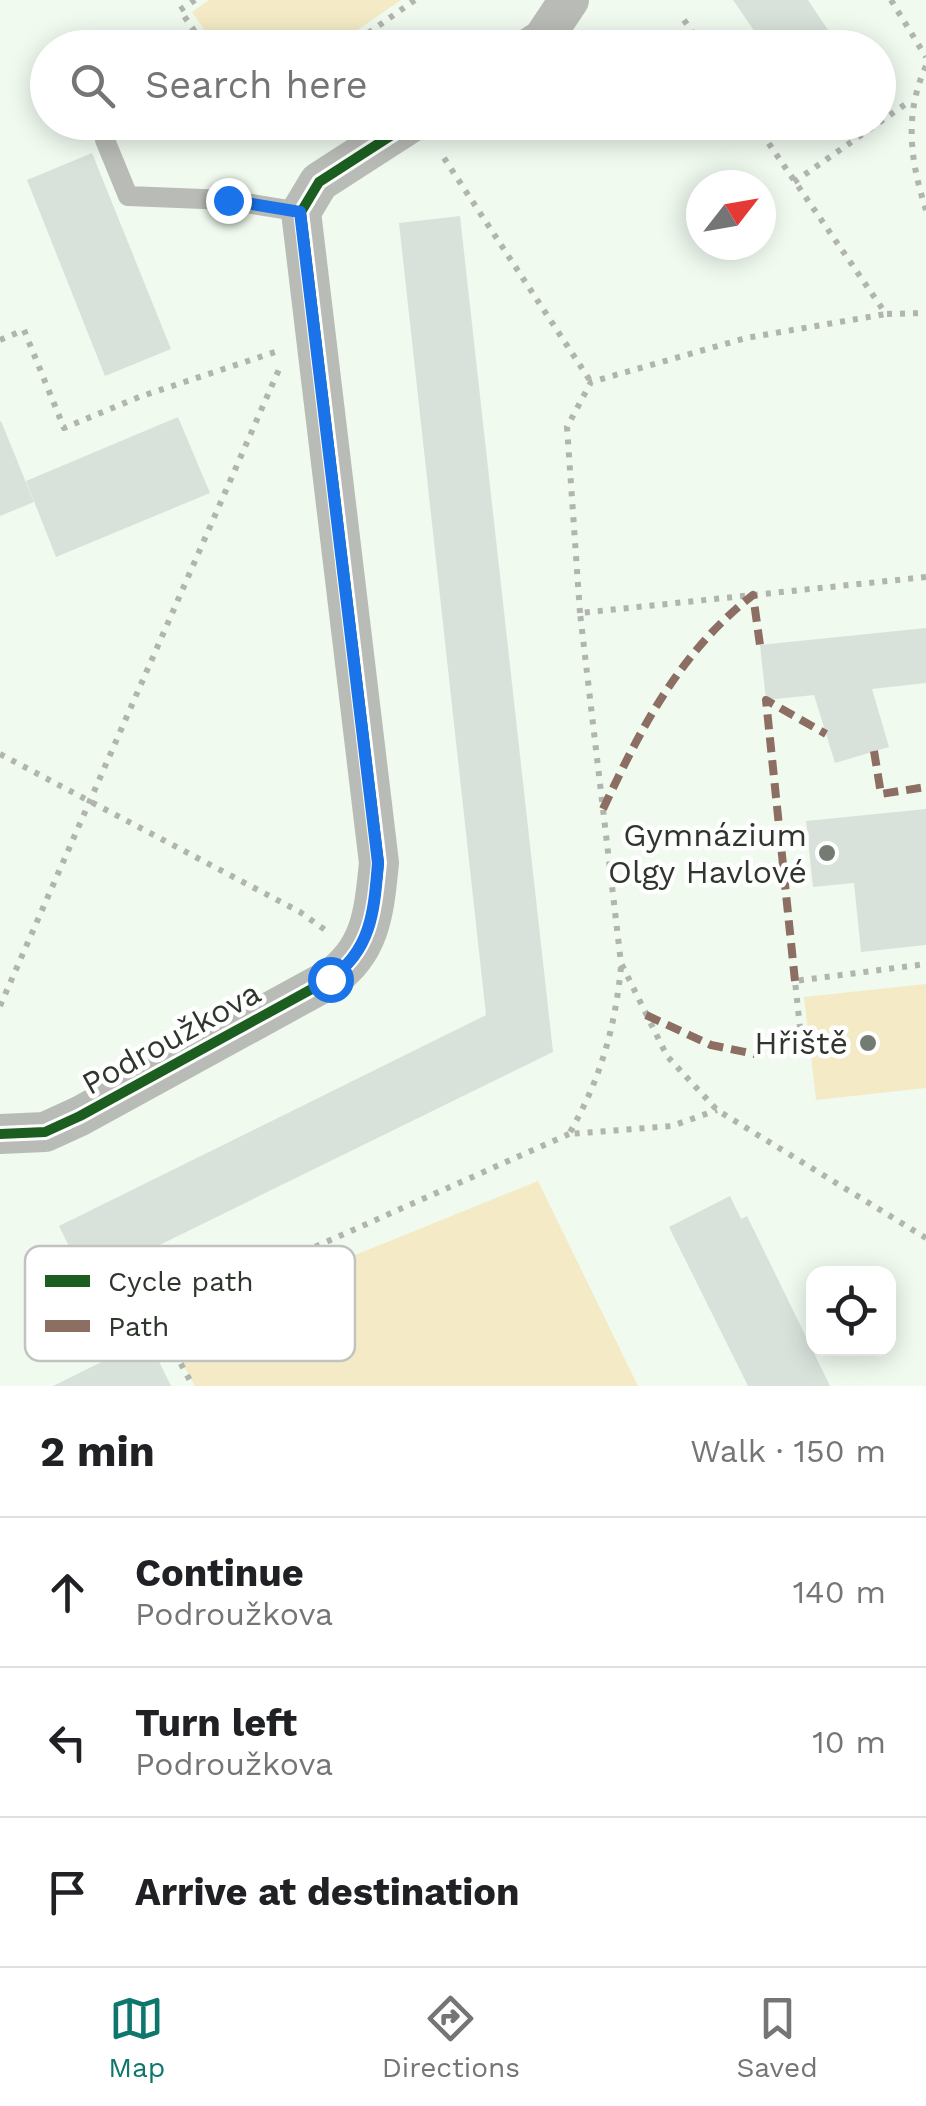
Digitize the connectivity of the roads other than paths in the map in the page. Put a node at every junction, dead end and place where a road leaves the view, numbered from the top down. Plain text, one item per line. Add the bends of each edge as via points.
1 (569, 0) edge
2 (549, 30) edge
3 (105, 140) dead end
4 (384, 140) edge
5 (300, 212) junction
6 (0, 1134) edge

1 - 2 street
3 - 5 lane via 128,196 228,200
4 - 5 street via 319,182
5 - 6 street, Podroužkova via 302,344 378,863 373,924 358,954 330,979 80,1116 45,1132

